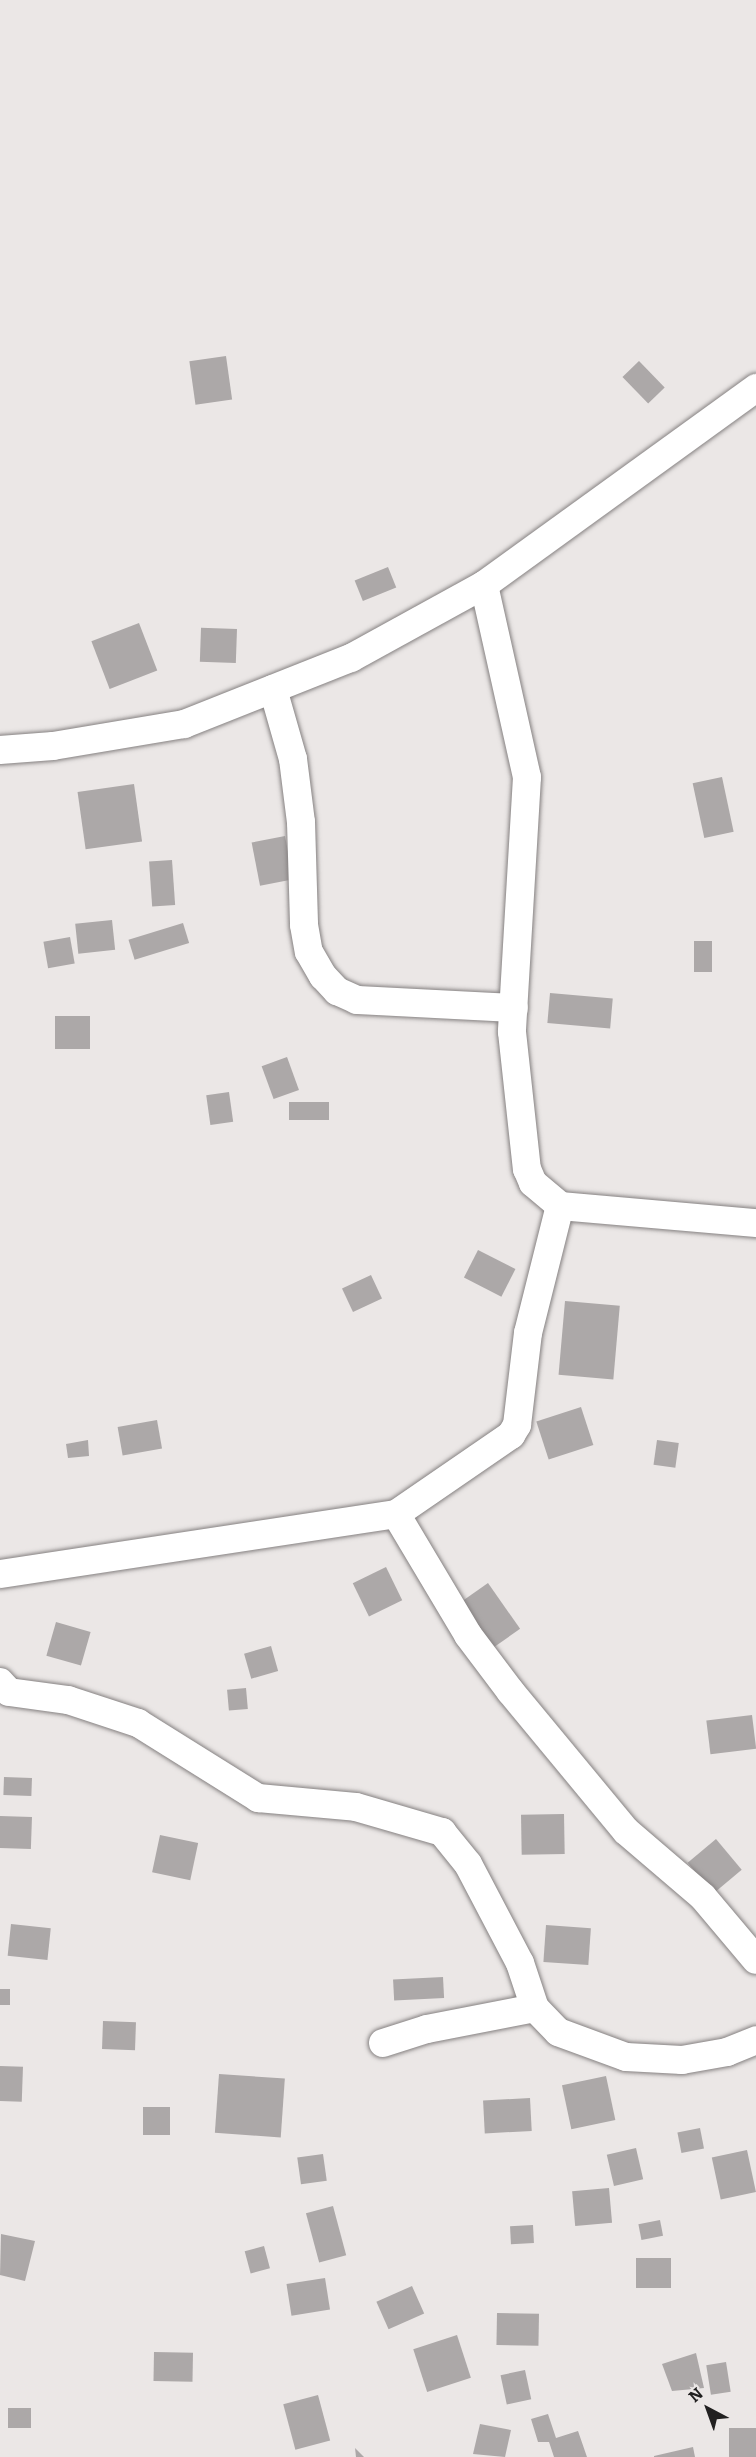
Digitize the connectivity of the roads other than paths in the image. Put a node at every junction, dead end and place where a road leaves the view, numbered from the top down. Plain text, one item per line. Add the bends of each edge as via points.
1 (756, 388) edge
2 (484, 585) junction
3 (273, 689) junction
4 (0, 750) edge
5 (514, 1008) junction
6 (560, 1206) junction
7 (756, 1222) edge
8 (396, 1514) junction
9 (0, 1574) edge
10 (0, 1682) edge
11 (756, 1960) edge
12 (534, 2008) junction
13 (756, 2040) edge
14 (383, 2043) dead end

1 - 2 street
2 - 3 street via 351,658
2 - 5 street via 527,777
3 - 4 street via 184,724 52,746
3 - 5 street via 293,759 302,822 304,926 309,952 323,976 337,991 357,1000
5 - 6 street via 512,1032 527,1169 533,1183
6 - 7 street
6 - 8 street via 528,1333 517,1425 511,1435
8 - 9 street
8 - 11 street via 468,1635 510,1692 626,1831 703,1897
10 - 12 street via 9,1692 68,1700 138,1724 258,1798 356,1807 442,1832 468,1864 520,1963
12 - 13 street via 558,2032 626,2056 682,2060 727,2052
12 - 14 street via 427,2029

